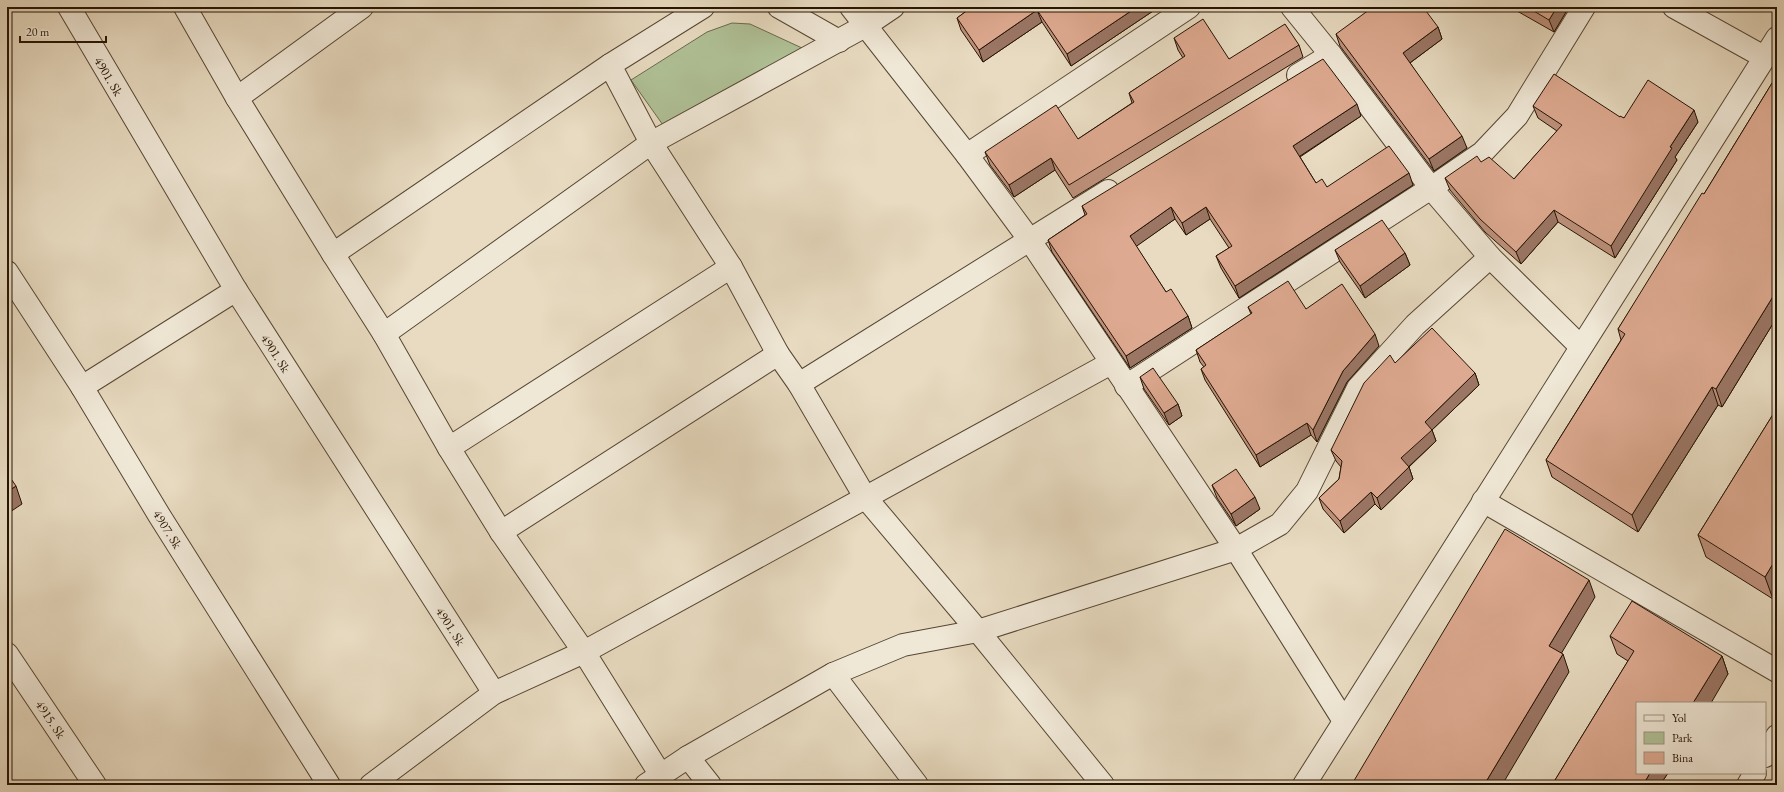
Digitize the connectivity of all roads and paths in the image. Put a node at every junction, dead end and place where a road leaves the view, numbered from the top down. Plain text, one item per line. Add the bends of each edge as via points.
1 (69, 7) edge
2 (185, 7) edge
3 (362, 7) edge
4 (703, 7) edge
5 (779, 7) edge
6 (851, 7) edge
7 (894, 7) edge
8 (1188, 7) edge
9 (1292, 7) edge
10 (1584, 7) edge
11 (1674, 7) edge
12 (865, 26) junction
13 (1777, 38) edge
14 (839, 41) junction
15 (1332, 55) junction
16 (1764, 57) junction
17 (610, 65) junction
18 (1284, 84) edge
19 (237, 98) junction
20 (651, 143) junction
21 (967, 155) junction
22 (1123, 182) edge
23 (1431, 188) junction
24 (1029, 239) junction
25 (333, 254) junction
26 (1490, 257) junction
27 (731, 267) junction
28 (7, 272) edge
29 (236, 290) junction
30 (384, 334) junction
31 (1580, 346) junction
32 (778, 354) junction
33 (1111, 363) junction
34 (799, 384) junction
35 (1126, 386) junction
36 (82, 387) junction
37 (449, 448) junction
38 (865, 497) junction
39 (1483, 501) junction
40 (500, 532) junction
41 (1236, 549) junction
42 (978, 631) junction
43 (584, 652) junction
44 (7, 654) edge
45 (1777, 672) edge
46 (833, 674) junction
47 (494, 693) junction
48 (1344, 721) junction
49 (1777, 736) edge
50 (1766, 754) edge
51 (688, 758) junction
52 (1754, 774) edge
53 (653, 780) edge
54 (95, 785) edge
55 (329, 785) edge
56 (371, 785) edge
57 (710, 785) edge
58 (917, 785) edge
59 (1103, 785) edge
60 (1304, 785) edge
61 (1748, 785) edge

1 - 29 street, 4901. Sk
2 - 19 street
3 - 19 street
4 - 17 street
5 - 14 street
6 - 12 street
7 - 12 street
8 - 21 street
9 - 15 street
10 - 23 street via 1517,116 1482,153
11 - 16 street
12 - 14 street
12 - 21 street
13 - 16 street
14 - 20 street
15 - 18 street
15 - 23 street
16 - 31 street
17 - 20 street
17 - 25 street
19 - 25 street
20 - 27 street
20 - 30 street
21 - 24 street
22 - 24 street
23 - 26 street
23 - 35 street
24 - 33 street
24 - 34 street
25 - 30 street
26 - 31 street
26 - 41 street via 1415,325 1358,388 1307,491 1280,524
27 - 32 street
27 - 37 street
28 - 36 street, 4907. Sk
29 - 36 street
29 - 47 street, 4901. Sk
30 - 37 street
31 - 39 street
32 - 34 street
32 - 40 street
33 - 35 street
33 - 38 street
34 - 38 street
35 - 41 street
36 - 55 street, 4907. Sk
37 - 40 street
38 - 42 street
38 - 43 street
39 - 45 street
39 - 48 street
40 - 43 street
41 - 42 street
41 - 48 street
42 - 46 street via 903,645
42 - 59 street
43 - 47 street
43 - 53 street
44 - 54 street, 4915. Sk
46 - 51 street
46 - 58 street
47 - 56 street
48 - 60 street
49 - 50 street
51 - 53 street
51 - 57 street
52 - 61 street

